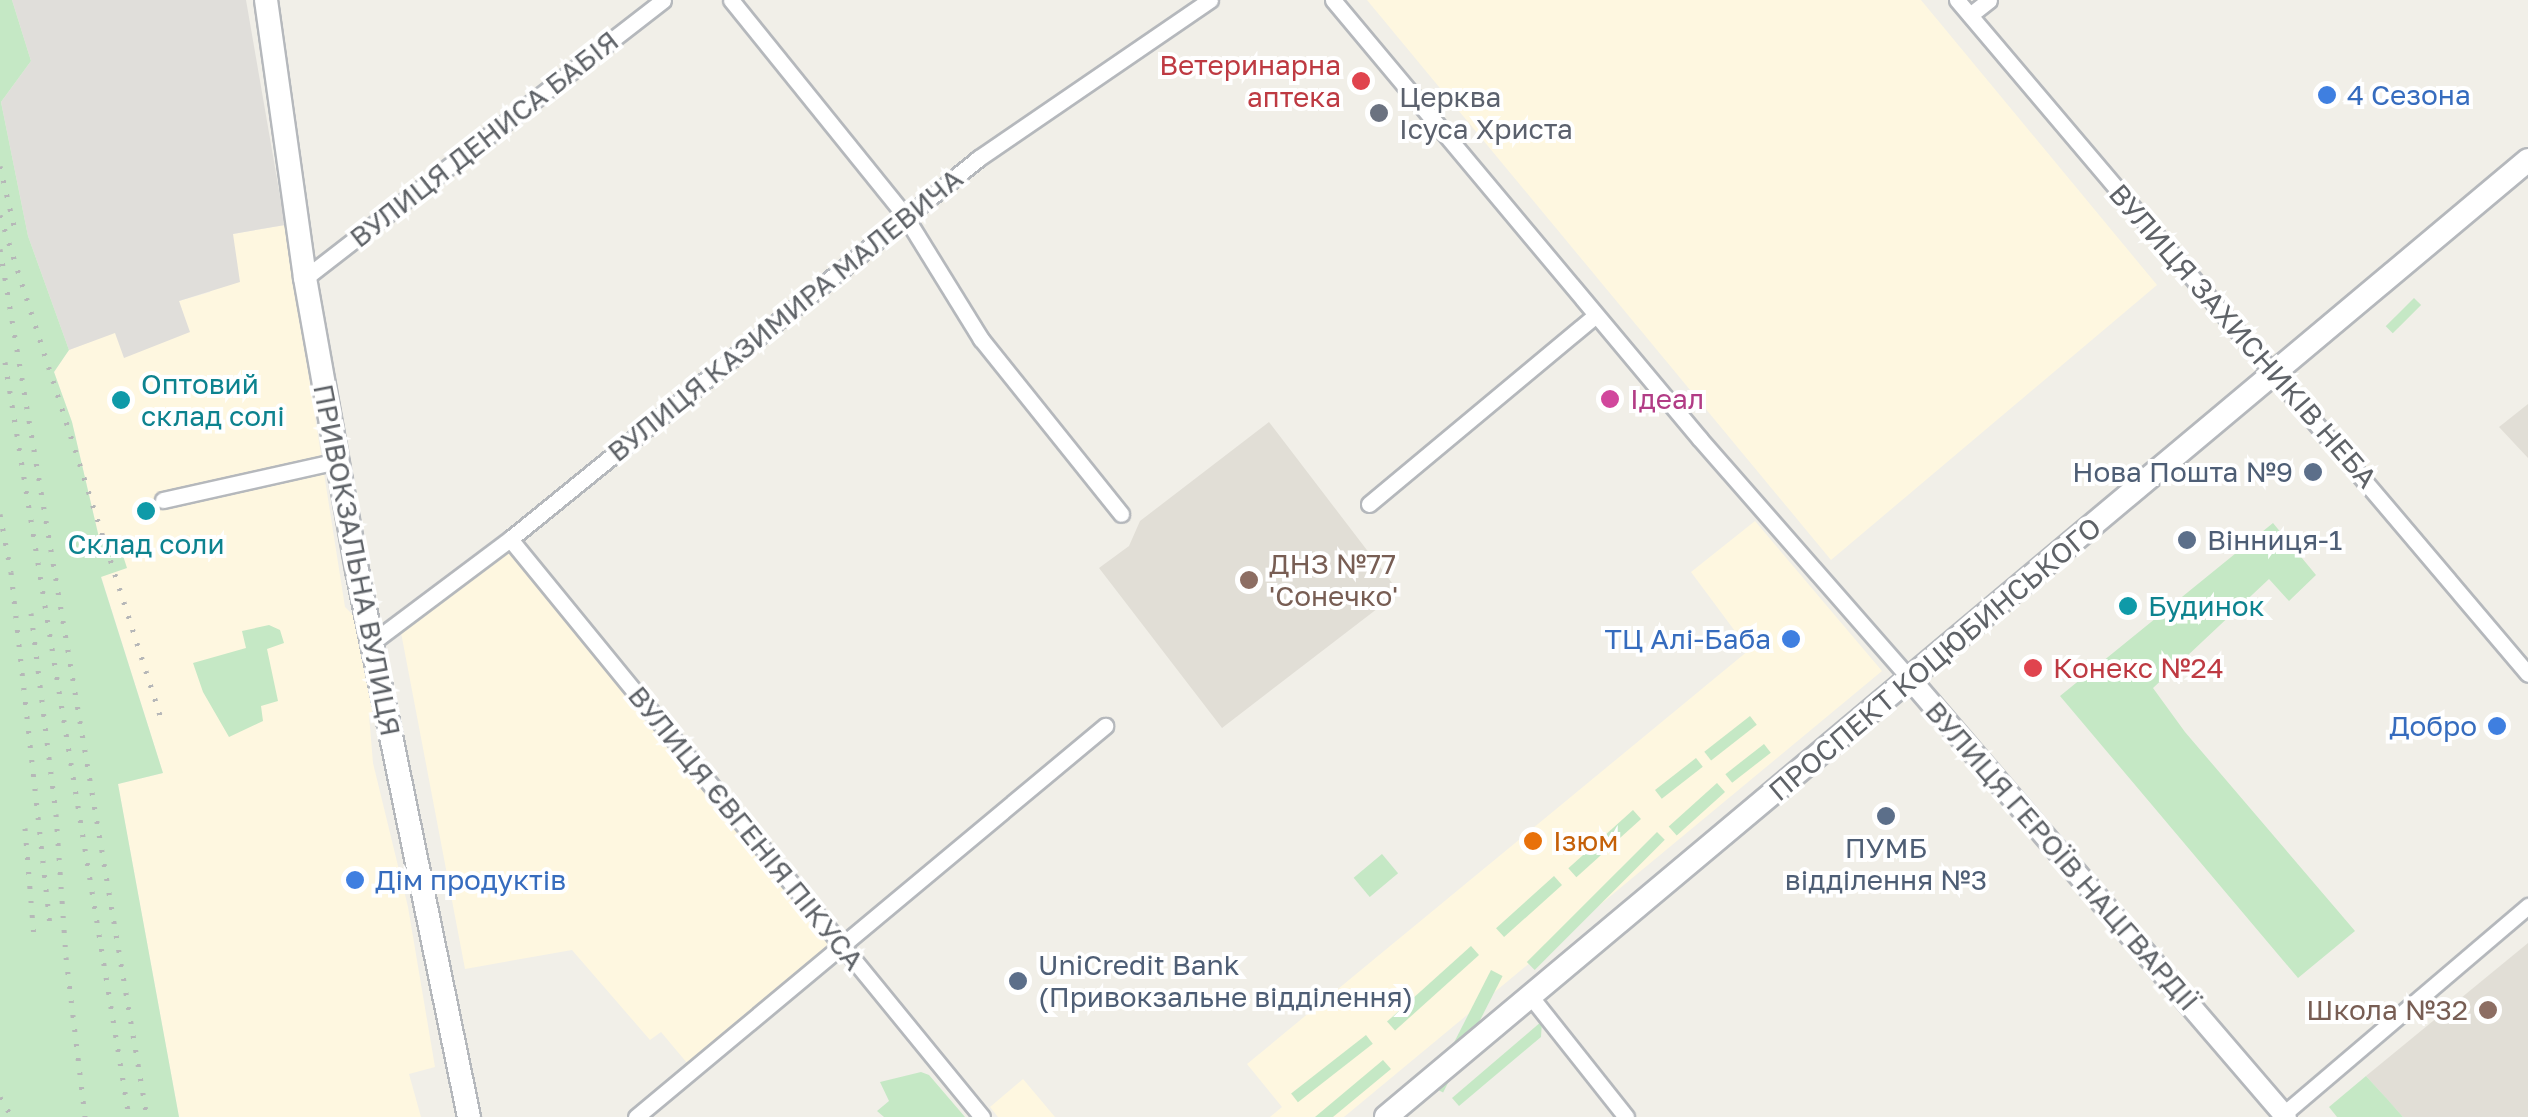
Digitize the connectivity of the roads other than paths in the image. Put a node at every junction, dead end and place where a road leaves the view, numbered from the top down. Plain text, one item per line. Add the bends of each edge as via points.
1 (266, 0) edge
2 (663, 0) edge
3 (731, 0) edge
4 (1210, 0) edge
5 (1333, 0) edge
6 (1957, 0) edge
7 (1989, 0) edge
8 (1970, 16) junction
9 (2528, 160) edge
10 (905, 216) junction
11 (305, 278) junction
12 (1596, 316) junction
13 (2276, 375) junction
14 (338, 461) junction
15 (163, 500) dead end
16 (1369, 504) dead end
17 (1122, 514) dead end
18 (510, 539) junction
19 (370, 644) junction
20 (2528, 674) edge
21 (1910, 679) junction
22 (1104, 726) dead end
23 (2528, 906) edge
24 (844, 946) junction
25 (1531, 996) junction
26 (2283, 1116) edge
27 (470, 1117) edge
28 (636, 1117) edge
29 (982, 1117) edge
30 (1386, 1117) edge
31 (1626, 1117) edge

1 - 11 main road, ПРИВОКЗАЛЬНА ВУЛИЦЯ
2 - 11 street, ВУЛИЦЯ ДЕНИСА БАБІЯ
3 - 10 street
4 - 10 street, ВУЛИЦЯ КАЗИМИРА МАЛЕВИЧА
5 - 12 street, ВУЛИЦЯ ГЕРОЇВ НАЦГВАРДІЇ
6 - 8 street, ВУЛИЦЯ ЗАХИСНИКІВ НЕБА
7 - 8 street
8 - 13 street, ВУЛИЦЯ ЗАХИСНИКІВ НЕБА
9 - 13 main road, ПРОСПЕКТ КОЦЮБИНСЬКОГО
10 - 17 street via 981,339
10 - 18 street, ВУЛИЦЯ КАЗИМИРА МАЛЕВИЧА
11 - 14 main road, ПРИВОКЗАЛЬНА ВУЛИЦЯ
12 - 16 street
12 - 21 street, ВУЛИЦЯ ГЕРОЇВ НАЦГВАРДІЇ
13 - 20 street, ВУЛИЦЯ ЗАХИСНИКІВ НЕБА
13 - 21 main road, ПРОСПЕКТ КОЦЮБИНСЬКОГО
14 - 15 street
14 - 19 main road, ПРИВОКЗАЛЬНА ВУЛИЦЯ
18 - 19 street, ВУЛИЦЯ КАЗИМИРА МАЛЕВИЧА
18 - 24 street, ВУЛИЦЯ ЄВГЕНІЯ ПІКУСА
19 - 27 main road, ПРИВОКЗАЛЬНА ВУЛИЦЯ
21 - 25 main road, ПРОСПЕКТ КОЦЮБИНСЬКОГО
21 - 26 street, ВУЛИЦЯ ГЕРОЇВ НАЦГВАРДІЇ
22 - 24 street
23 - 26 street
24 - 28 street
24 - 29 street, ВУЛИЦЯ ЄВГЕНІЯ ПІКУСА
25 - 30 main road, ПРОСПЕКТ КОЦЮБИНСЬКОГО
25 - 31 street

